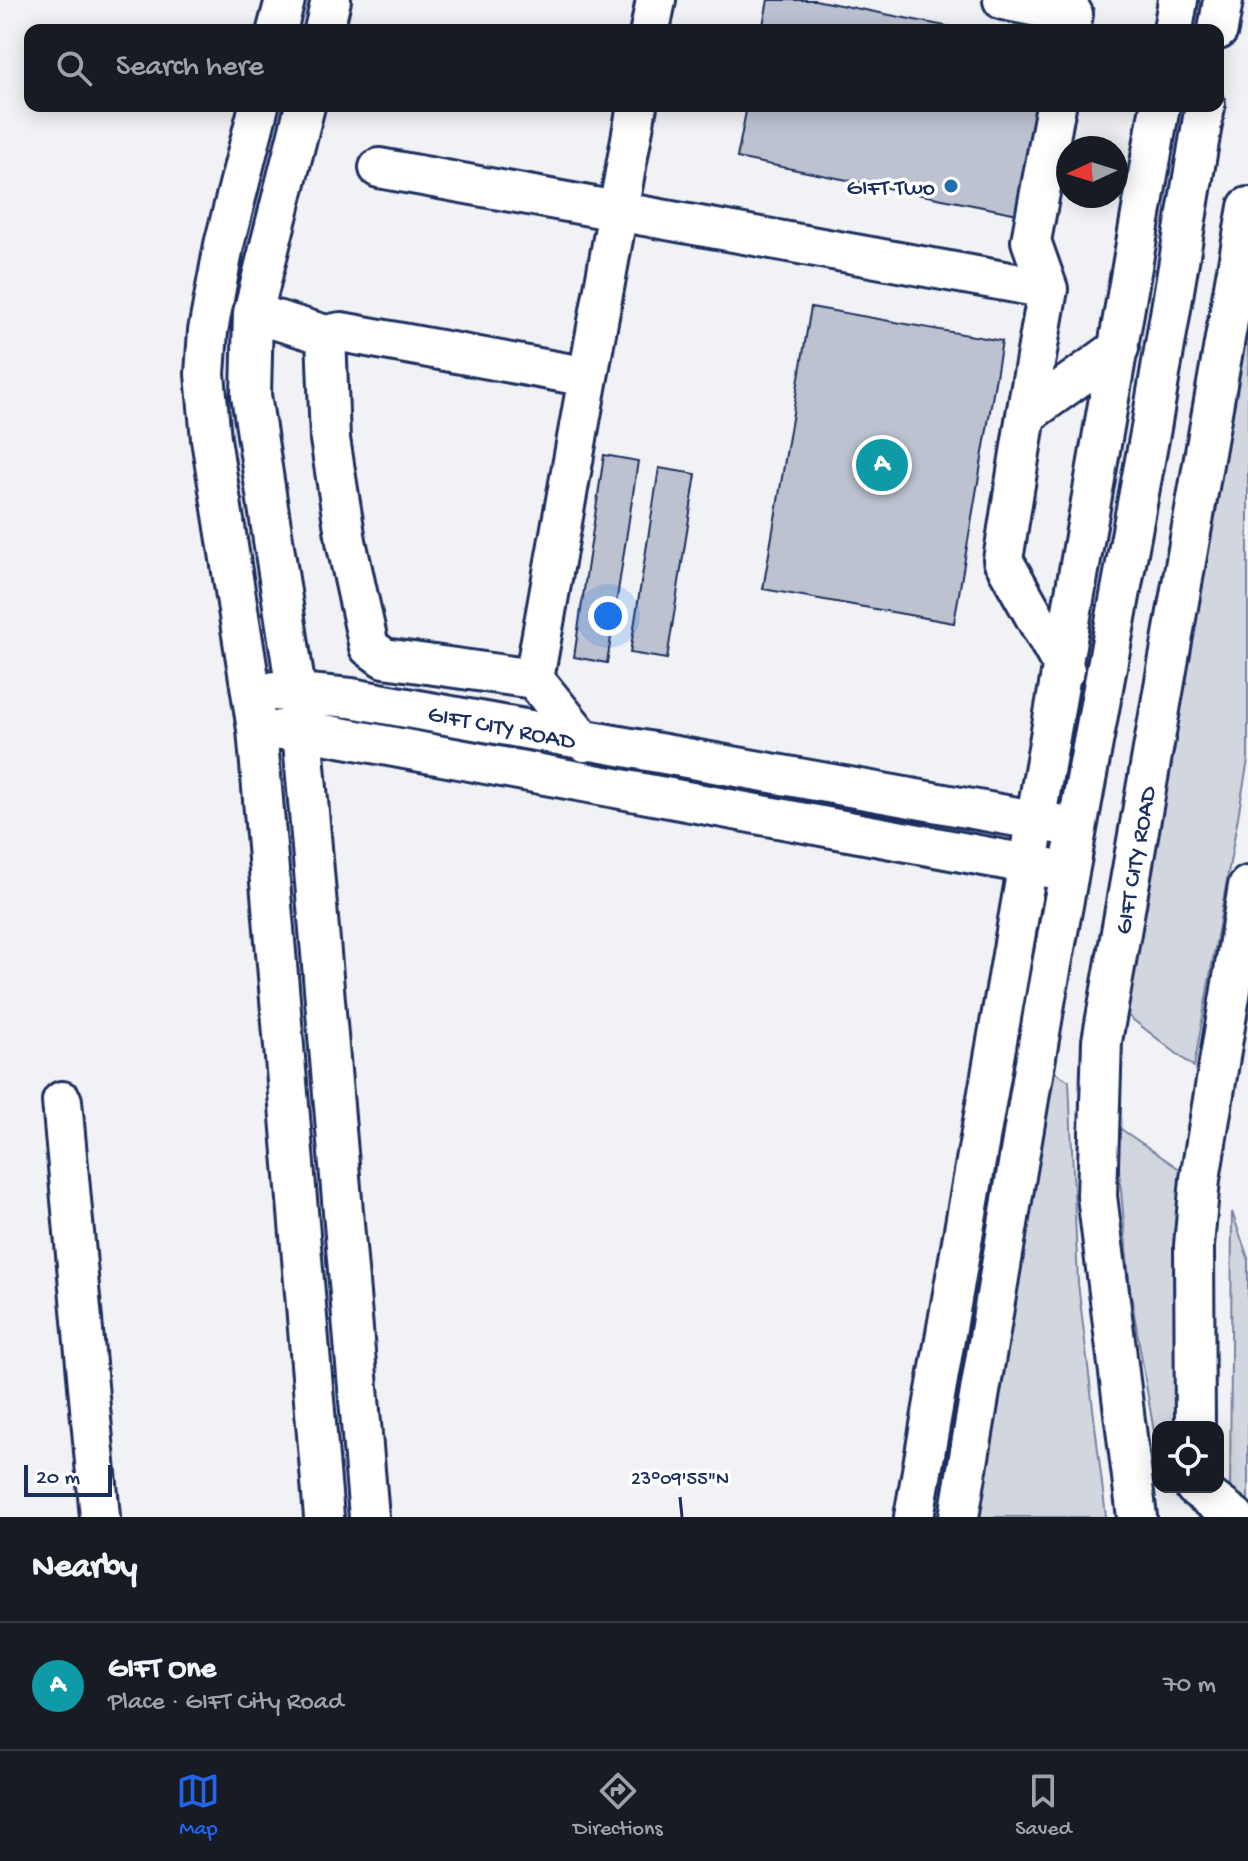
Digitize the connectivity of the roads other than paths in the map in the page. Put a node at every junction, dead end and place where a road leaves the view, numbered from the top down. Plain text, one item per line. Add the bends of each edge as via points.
1 (285, 0) edge
2 (331, 0) edge
3 (656, 0) edge
4 (1003, 0) edge
5 (1178, 0) edge
6 (1223, 0) edge
7 (279, 24) edge
8 (325, 24) edge
9 (651, 24) edge
10 (1071, 24) edge
11 (1174, 24) edge
12 (1219, 24) edge
13 (257, 112) edge
14 (303, 112) edge
15 (636, 112) edge
16 (1055, 112) edge
17 (1159, 112) edge
18 (1204, 112) edge
19 (379, 168) dead end
20 (1248, 207) edge
21 (618, 211) junction
22 (1048, 289) junction
23 (253, 313) junction
24 (326, 335) junction
25 (1119, 348) junction
26 (588, 377) junction
27 (1026, 415) junction
28 (1065, 670) junction
29 (534, 679) junction
30 (251, 689) junction
31 (298, 693) junction
32 (257, 729) junction
33 (302, 730) junction
34 (585, 742) junction
35 (1036, 819) junction
36 (1076, 828) junction
37 (1029, 864) junction
38 (1068, 872) junction
39 (1248, 886) edge
40 (62, 1101) dead end
41 (1195, 1421) edge
42 (1145, 1475) edge
43 (1196, 1493) edge
44 (1204, 1493) edge
45 (100, 1517) edge
46 (324, 1517) edge
47 (369, 1517) edge
48 (914, 1517) edge
49 (959, 1517) edge
50 (1137, 1517) edge
51 (1194, 1517) edge
52 (1235, 1517) edge

1 - 7 street
2 - 8 street
3 - 9 street
4 - 10 street via 1073,14
5 - 11 street
6 - 12 street
13 - 30 street via 224,245 205,374
14 - 23 street
15 - 21 street
16 - 22 street via 1031,241
17 - 25 street
18 - 36 street
19 - 21 street
20 - 42 street, GIFT CITY ROAD via 1102,1041 1097,1196
21 - 22 street
21 - 26 street
22 - 27 street
23 - 24 street
23 - 31 street via 251,395
24 - 26 street via 341,332
24 - 29 street via 330,439 369,647 384,658
25 - 27 street
25 - 28 street
26 - 29 street
27 - 28 street via 1003,560
28 - 35 street
29 - 34 street
30 - 31 street, GIFT CITY ROAD
30 - 32 street
31 - 33 street
31 - 34 street, GIFT CITY ROAD
32 - 33 street, GIFT CITY ROAD
32 - 46 street
33 - 37 street, GIFT CITY ROAD
33 - 47 street
34 - 35 street, GIFT CITY ROAD
35 - 36 street, GIFT CITY ROAD
35 - 37 street
36 - 38 street
37 - 38 street, GIFT CITY ROAD
37 - 48 street
38 - 49 street
39 - 41 street via 1201,1165 1194,1246
40 - 45 street
42 - 50 street, GIFT CITY ROAD
43 - 51 street
44 - 52 street

